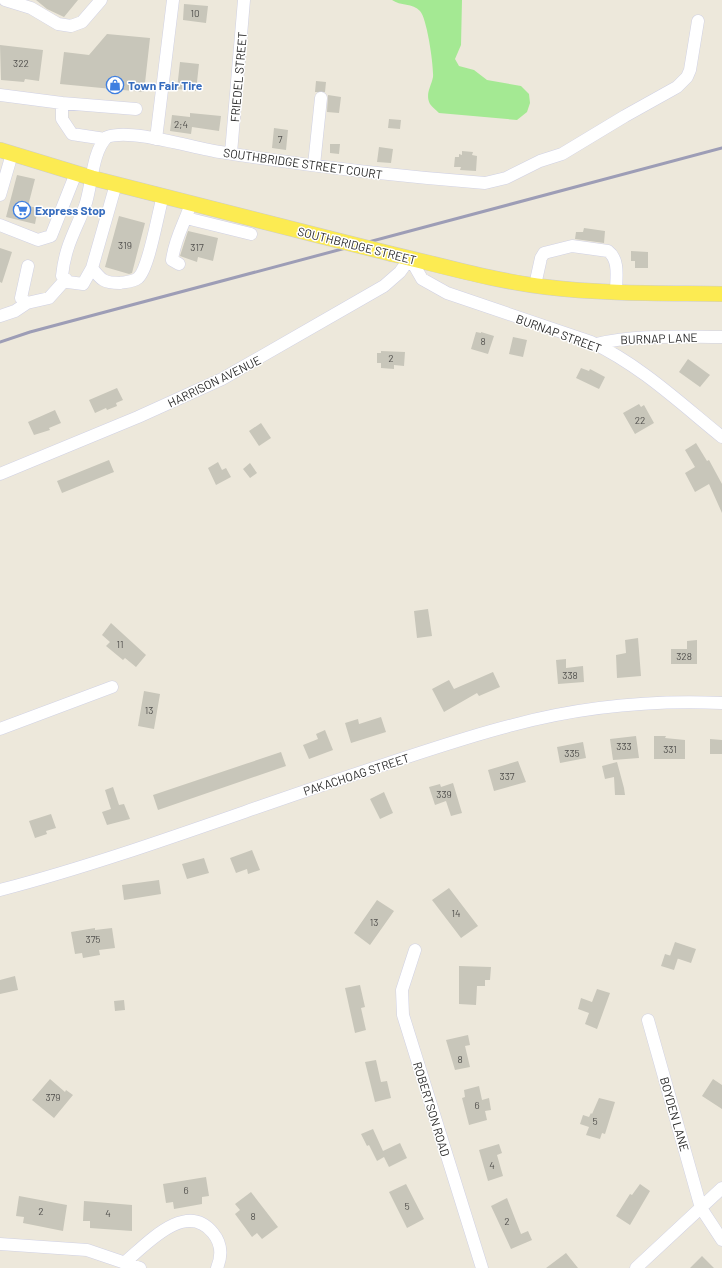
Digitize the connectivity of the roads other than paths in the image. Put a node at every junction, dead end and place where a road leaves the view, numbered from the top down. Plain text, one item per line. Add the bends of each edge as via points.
1 (5, 0) edge
2 (100, 0) edge
3 (173, 0) edge
4 (244, 0) edge
5 (698, 21) dead end
6 (0, 95) edge
7 (321, 98) dead end
8 (62, 103) junction
9 (136, 109) dead end
10 (105, 139) junction
11 (156, 139) junction
12 (6, 152) edge
13 (232, 153) junction
14 (314, 165) junction
15 (76, 173) junction
16 (92, 178) junction
17 (116, 184) junction
18 (0, 195) edge
19 (162, 196) junction
20 (191, 203) junction
21 (186, 218) junction
22 (0, 225) edge
23 (251, 234) dead end
24 (410, 258) junction
25 (179, 264) dead end
26 (28, 266) dead end
27 (92, 268) junction
28 (66, 280) junction
29 (535, 285) junction
30 (616, 292) junction
31 (722, 294) edge
32 (27, 303) junction
33 (0, 316) edge
34 (722, 337) edge
35 (596, 344) junction
36 (722, 437) edge
37 (0, 462) edge
38 (15, 468) junction
39 (0, 474) edge
40 (112, 687) dead end
41 (722, 703) edge
42 (0, 728) edge
43 (0, 890) edge
44 (416, 950) dead end
45 (648, 1020) dead end
46 (722, 1188) edge
47 (701, 1208) junction
48 (722, 1240) edge
49 (0, 1244) edge
50 (124, 1264) junction
51 (140, 1268) edge
52 (217, 1268) edge
53 (482, 1268) edge
54 (636, 1268) edge

1 - 2 street via 31,8 58,24 71,26 82,22
3 - 11 street
4 - 13 street, FRIEDEL STREET
5 - 14 street, SOUTHBRIDGE STREET COURT via 690,70 683,82 562,154 540,161 506,178 485,183
6 - 8 street
7 - 14 street
8 - 9 street
8 - 10 street via 62,119 72,134
10 - 11 street, SOUTHBRIDGE STREET COURT via 117,134
10 - 16 street via 99,149
11 - 13 street, SOUTHBRIDGE STREET COURT
12 - 15 main road, SOUTHBRIDGE STREET
12 - 18 street
13 - 14 street, SOUTHBRIDGE STREET COURT
15 - 16 main road, SOUTHBRIDGE STREET
15 - 22 street via 51,236 38,240
16 - 17 main road, SOUTHBRIDGE STREET
16 - 28 street via 85,206 64,257 62,276
17 - 19 main road, SOUTHBRIDGE STREET
17 - 27 street
19 - 20 main road, SOUTHBRIDGE STREET
19 - 27 street via 148,257 137,279 113,283 101,280
20 - 21 street
20 - 24 main road, SOUTHBRIDGE STREET, bridge
21 - 23 street
21 - 25 street via 181,224 173,252 172,260
24 - 29 main road, SOUTHBRIDGE STREET via 496,279
24 - 35 street, BURNAP STREET via 422,279 447,293
24 - 38 street, HARRISON AVENUE via 400,272 384,286 237,371 160,408
26 - 32 street via 21,298
27 - 28 street via 83,284
28 - 32 street via 49,298
29 - 30 main road, SOUTHBRIDGE STREET
29 - 30 street via 544,253 572,246 608,250 612,253 616,262
30 - 31 main road, SOUTHBRIDGE STREET
32 - 33 street via 15,312
34 - 35 street, BURNAP LANE via 619,339
35 - 36 street, BURNAP STREET via 645,374
37 - 38 street
38 - 39 street, HARRISON AVENUE
40 - 42 street
41 - 43 street, PAKACHOAG STREET via 622,706 514,724 350,775 107,859
44 - 53 street, ROBERTSON ROAD via 402,990 403,1015
45 - 47 street, BOYDEN LANE
46 - 47 street
47 - 48 street, BOYDEN LANE
47 - 54 street
49 - 50 street via 87,1250
50 - 51 street
50 - 52 street via 167,1228 178,1222 192,1222 208,1228 218,1241 220,1255

